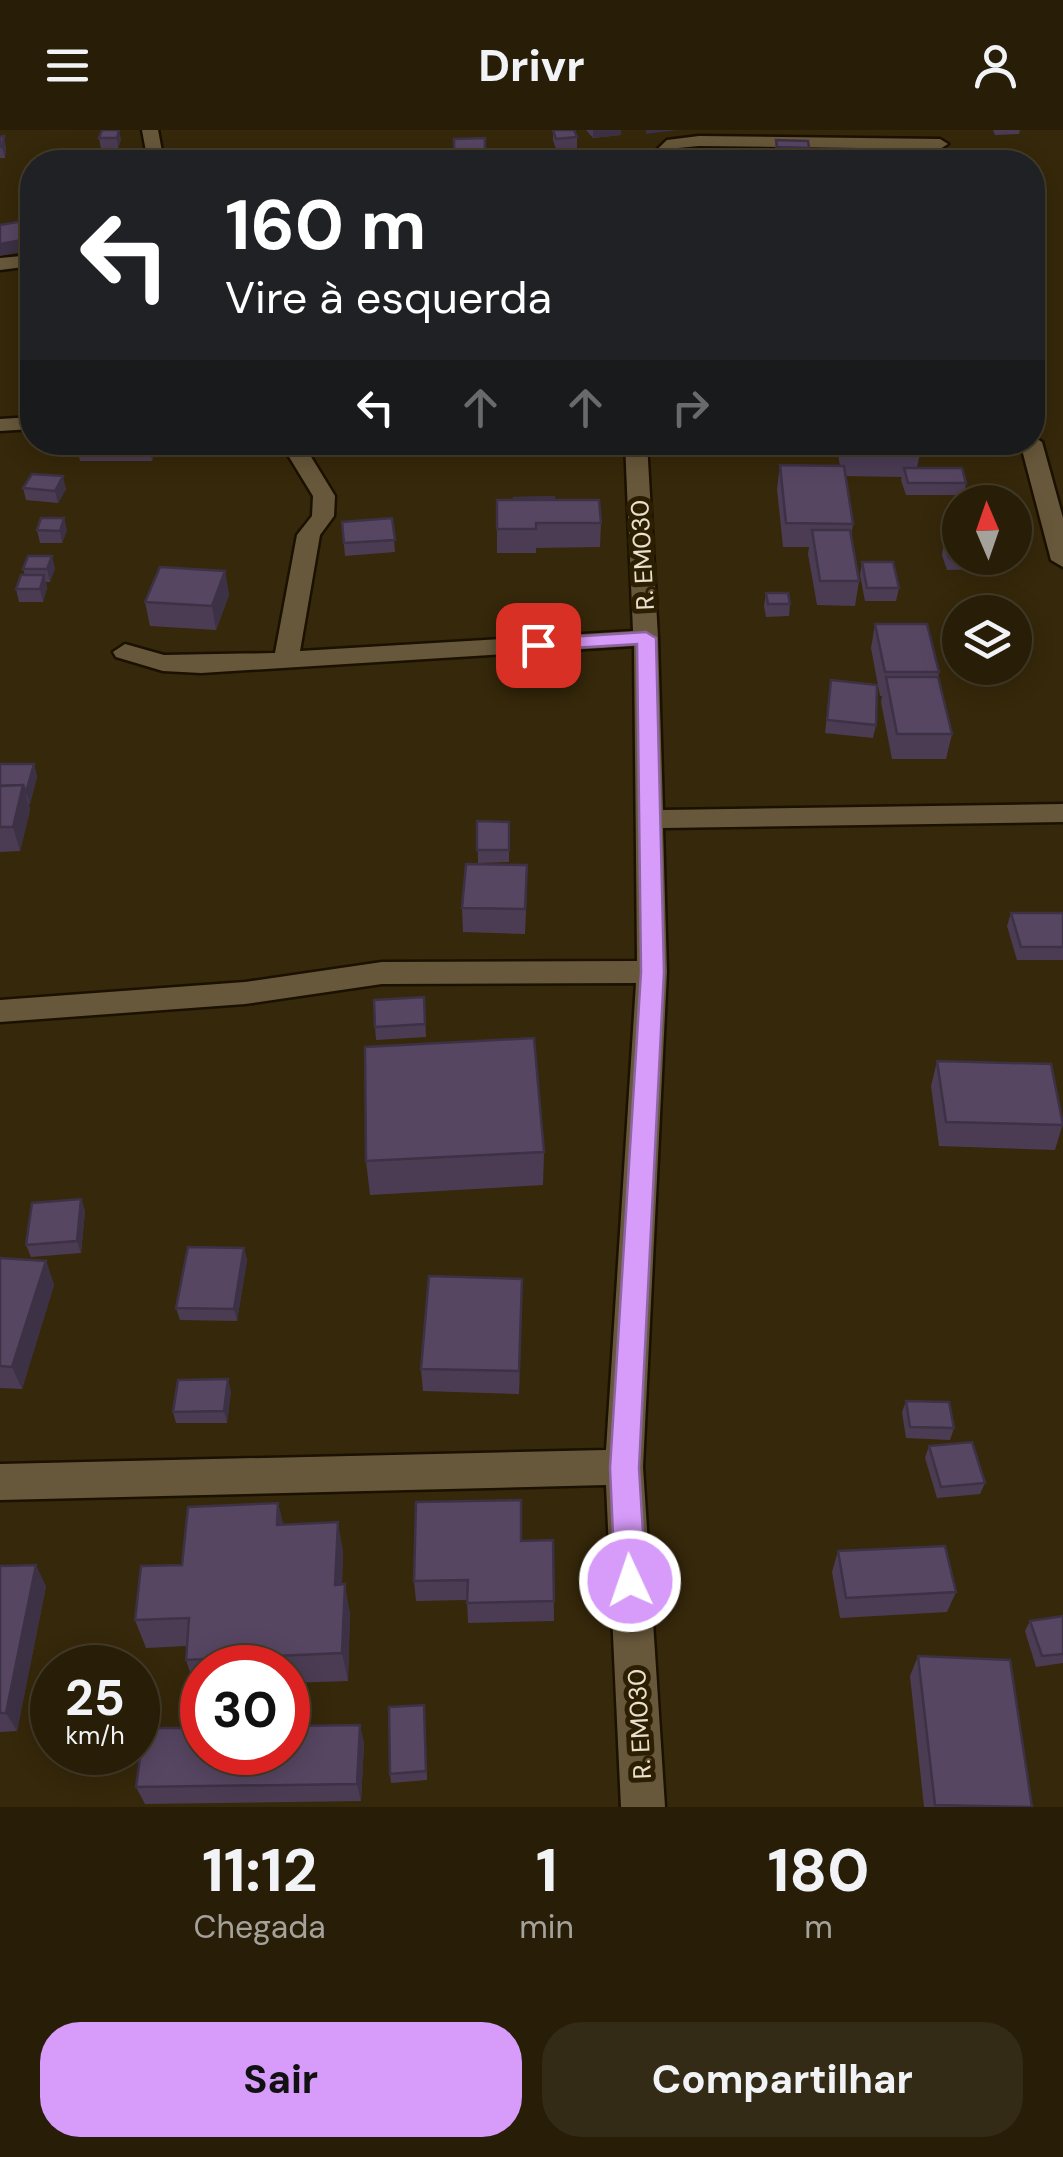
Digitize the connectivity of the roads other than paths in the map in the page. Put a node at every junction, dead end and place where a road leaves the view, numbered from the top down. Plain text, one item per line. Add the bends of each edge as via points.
1 (938, 137) edge
2 (666, 150) edge
3 (299, 455) edge
4 (637, 455) edge
5 (1035, 455) edge
6 (1063, 560) edge
7 (646, 638) junction
8 (125, 652) dead end
9 (286, 660) junction
10 (1063, 813) edge
11 (648, 820) junction
12 (652, 972) junction
13 (0, 1012) edge
14 (624, 1468) junction
15 (0, 1482) edge
16 (644, 1807) edge

1 - 2 street via 699,141
3 - 9 street via 324,496 323,516 309,536
4 - 7 street, R. EM030
5 - 6 street
7 - 9 street
7 - 11 street, R. EM030
8 - 9 street via 163,663
10 - 11 street
11 - 12 street, R. EM030
12 - 13 street via 382,973 228,995
12 - 14 street, R. EM030
14 - 15 street
14 - 16 street, R. EM030

